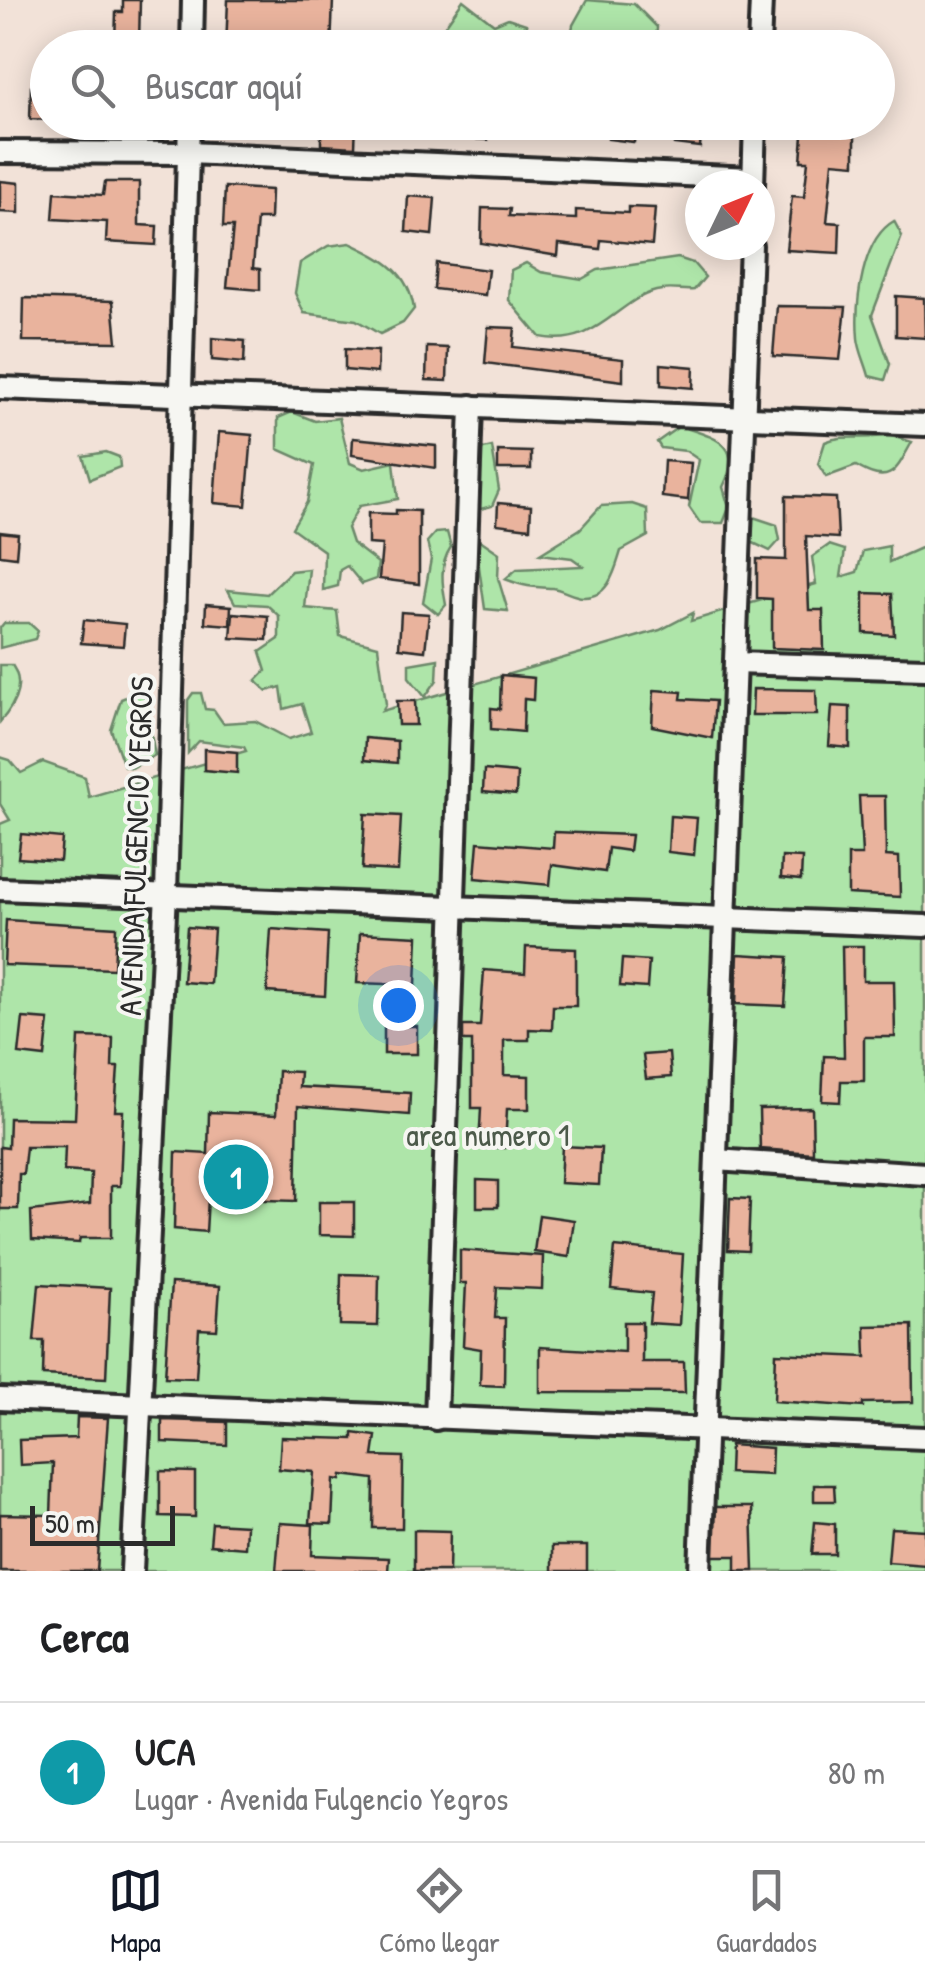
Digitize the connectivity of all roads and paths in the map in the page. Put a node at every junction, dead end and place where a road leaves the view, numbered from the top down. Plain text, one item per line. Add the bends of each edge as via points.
1 (194, 0) edge
2 (761, 0) edge
3 (193, 30) edge
4 (760, 30) edge
5 (188, 140) edge
6 (755, 140) edge
7 (0, 152) edge
8 (188, 153) junction
9 (754, 170) edge
10 (685, 179) edge
11 (750, 260) edge
12 (0, 388) edge
13 (180, 397) junction
14 (471, 406) junction
15 (745, 417) junction
16 (925, 424) edge
17 (735, 663) junction
18 (925, 670) edge
19 (0, 889) edge
20 (166, 893) junction
21 (454, 908) junction
22 (725, 918) junction
23 (925, 926) edge
24 (716, 1160) junction
25 (925, 1174) edge
26 (0, 1400) edge
27 (138, 1404) junction
28 (436, 1419) junction
29 (705, 1430) junction
30 (925, 1438) edge
31 (132, 1571) edge
32 (700, 1571) edge

1 - 3 street
2 - 4 street
5 - 8 street, AVENIDA FULGENCIO YEGROS
6 - 9 street
7 - 8 street
8 - 10 street
8 - 13 street, AVENIDA FULGENCIO YEGROS
11 - 15 street
12 - 13 street
13 - 14 street
13 - 20 street, AVENIDA FULGENCIO YEGROS
14 - 15 street
14 - 21 street
15 - 16 street
15 - 17 street
17 - 18 street
17 - 22 street
19 - 20 street
20 - 21 street
20 - 27 street, AVENIDA FULGENCIO YEGROS
21 - 22 street
21 - 28 street
22 - 23 street
22 - 24 street
24 - 25 street
24 - 29 street
26 - 27 street
27 - 28 street
27 - 31 street, AVENIDA FULGENCIO YEGROS
28 - 29 street
29 - 30 street
29 - 32 street

